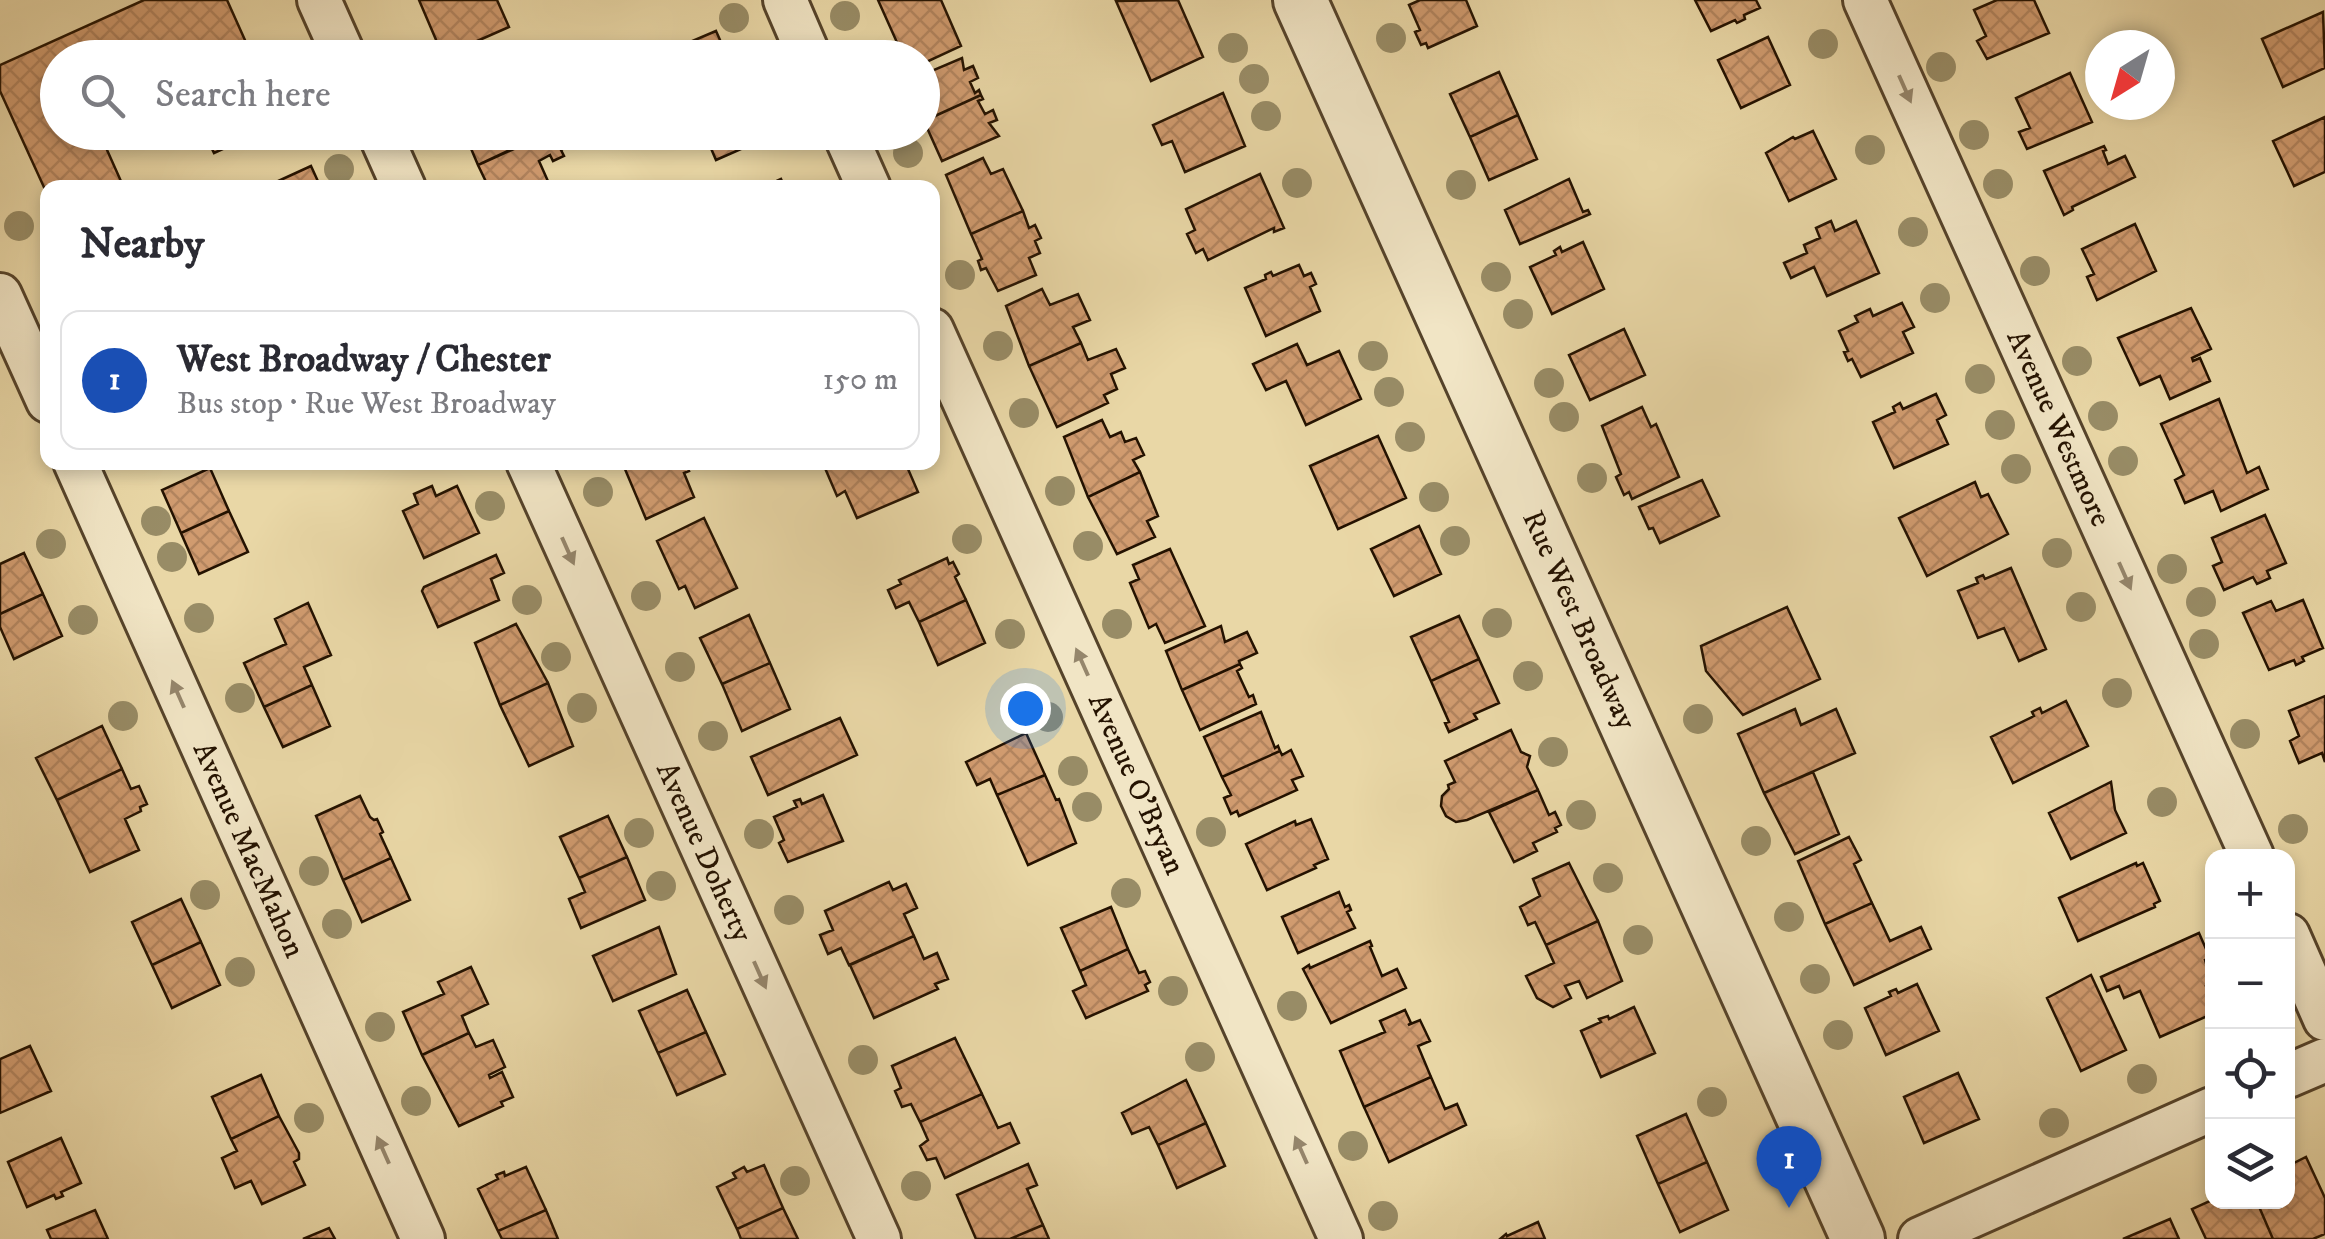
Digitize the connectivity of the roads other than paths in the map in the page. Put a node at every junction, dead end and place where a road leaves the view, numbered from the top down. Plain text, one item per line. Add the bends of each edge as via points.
1 (319, 0) edge
2 (784, 0) edge
3 (1300, 0) edge
4 (1865, 0) edge
5 (337, 40) edge
6 (802, 40) edge
7 (387, 150) edge
8 (852, 150) edge
9 (400, 180) edge
10 (865, 180) edge
11 (0, 295) edge
12 (940, 348) edge
13 (40, 383) edge
14 (79, 470) edge
15 (532, 470) edge
16 (2249, 849) edge
17 (2290, 939) edge
18 (2325, 1020) edge
19 (2325, 1060) edge
20 (2295, 1073) edge
21 (2205, 1112) edge
22 (422, 1239) edge
23 (879, 1239) edge
24 (1341, 1239) edge
25 (1858, 1239) edge
26 (1920, 1239) edge

1 - 5 street
2 - 6 street
3 - 25 street, Rue West Broadway
4 -> 16 street, Avenue Westmore
7 - 9 street
8 - 10 street
11 - 13 street
24 -> 12 street, Avenue O'Bryan
22 -> 14 street, Avenue MacMahon
15 -> 23 street, Avenue Doherty
17 - 18 street
19 - 20 street
21 - 26 street

